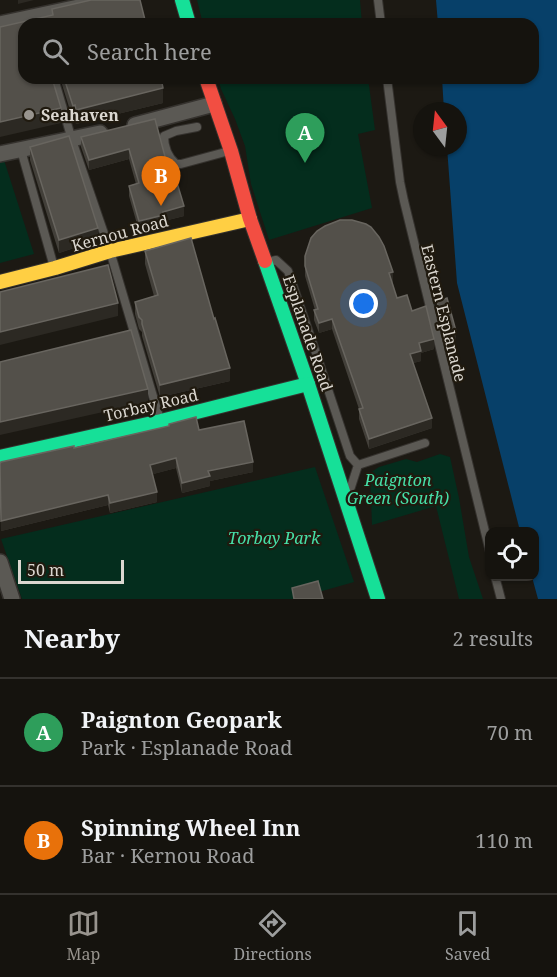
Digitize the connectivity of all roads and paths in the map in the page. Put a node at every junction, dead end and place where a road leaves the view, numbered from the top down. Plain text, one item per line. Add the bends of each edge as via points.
1 (111, 0) edge
2 (182, 0) edge
3 (378, 0) edge
4 (44, 18) edge
5 (187, 18) edge
6 (380, 18) edge
7 (18, 22) edge
8 (0, 24) edge
9 (56, 84) edge
10 (208, 84) edge
11 (388, 84) edge
12 (214, 104) junction
13 (157, 120) junction
14 (197, 127) dead end
15 (164, 136) junction
16 (72, 140) junction
17 (21, 150) junction
18 (231, 151) junction
19 (0, 154) edge
20 (250, 219) junction
21 (110, 251) junction
22 (266, 263) junction
23 (55, 268) junction
24 (0, 282) edge
25 (136, 333) junction
26 (124, 336) edge
27 (308, 384) junction
28 (161, 421) junction
29 (425, 443) dead end
30 (0, 457) edge
31 (358, 465) junction
32 (346, 502) junction
33 (485, 535) edge
34 (0, 562) edge
35 (496, 581) edge
36 (12, 599) edge
37 (378, 599) edge
38 (501, 599) edge

1 - 4 street
2 - 5 main road
3 - 6 lane
7 - 8 street
9 - 16 lane
10 - 12 main road, Esplanade Road
11 - 33 lane, Eastern Esplanade via 404,201
12 - 13 street
12 - 18 main road, Esplanade Road
13 - 15 lane
13 - 16 street
14 - 15 lane
15 - 18 lane via 170,158 176,164
16 - 17 street
16 - 21 lane
17 - 19 street
17 - 23 lane
18 - 20 main road, Esplanade Road
20 - 21 main road, Kernou Road
20 - 22 main road, Esplanade Road
21 - 23 main road, Kernou Road
21 - 25 lane
22 - 27 main road, Esplanade Road
22 - 31 lane via 276,260 288,271 350,456
23 - 24 main road, Kernou Road
25 - 26 lane
25 - 28 lane
27 - 28 main road, Torbay Road
27 - 32 main road, Esplanade Road
28 - 30 main road, Torbay Road
29 - 31 lane
31 - 32 lane
32 - 37 main road, Esplanade Road
34 - 36 street
35 - 38 lane

